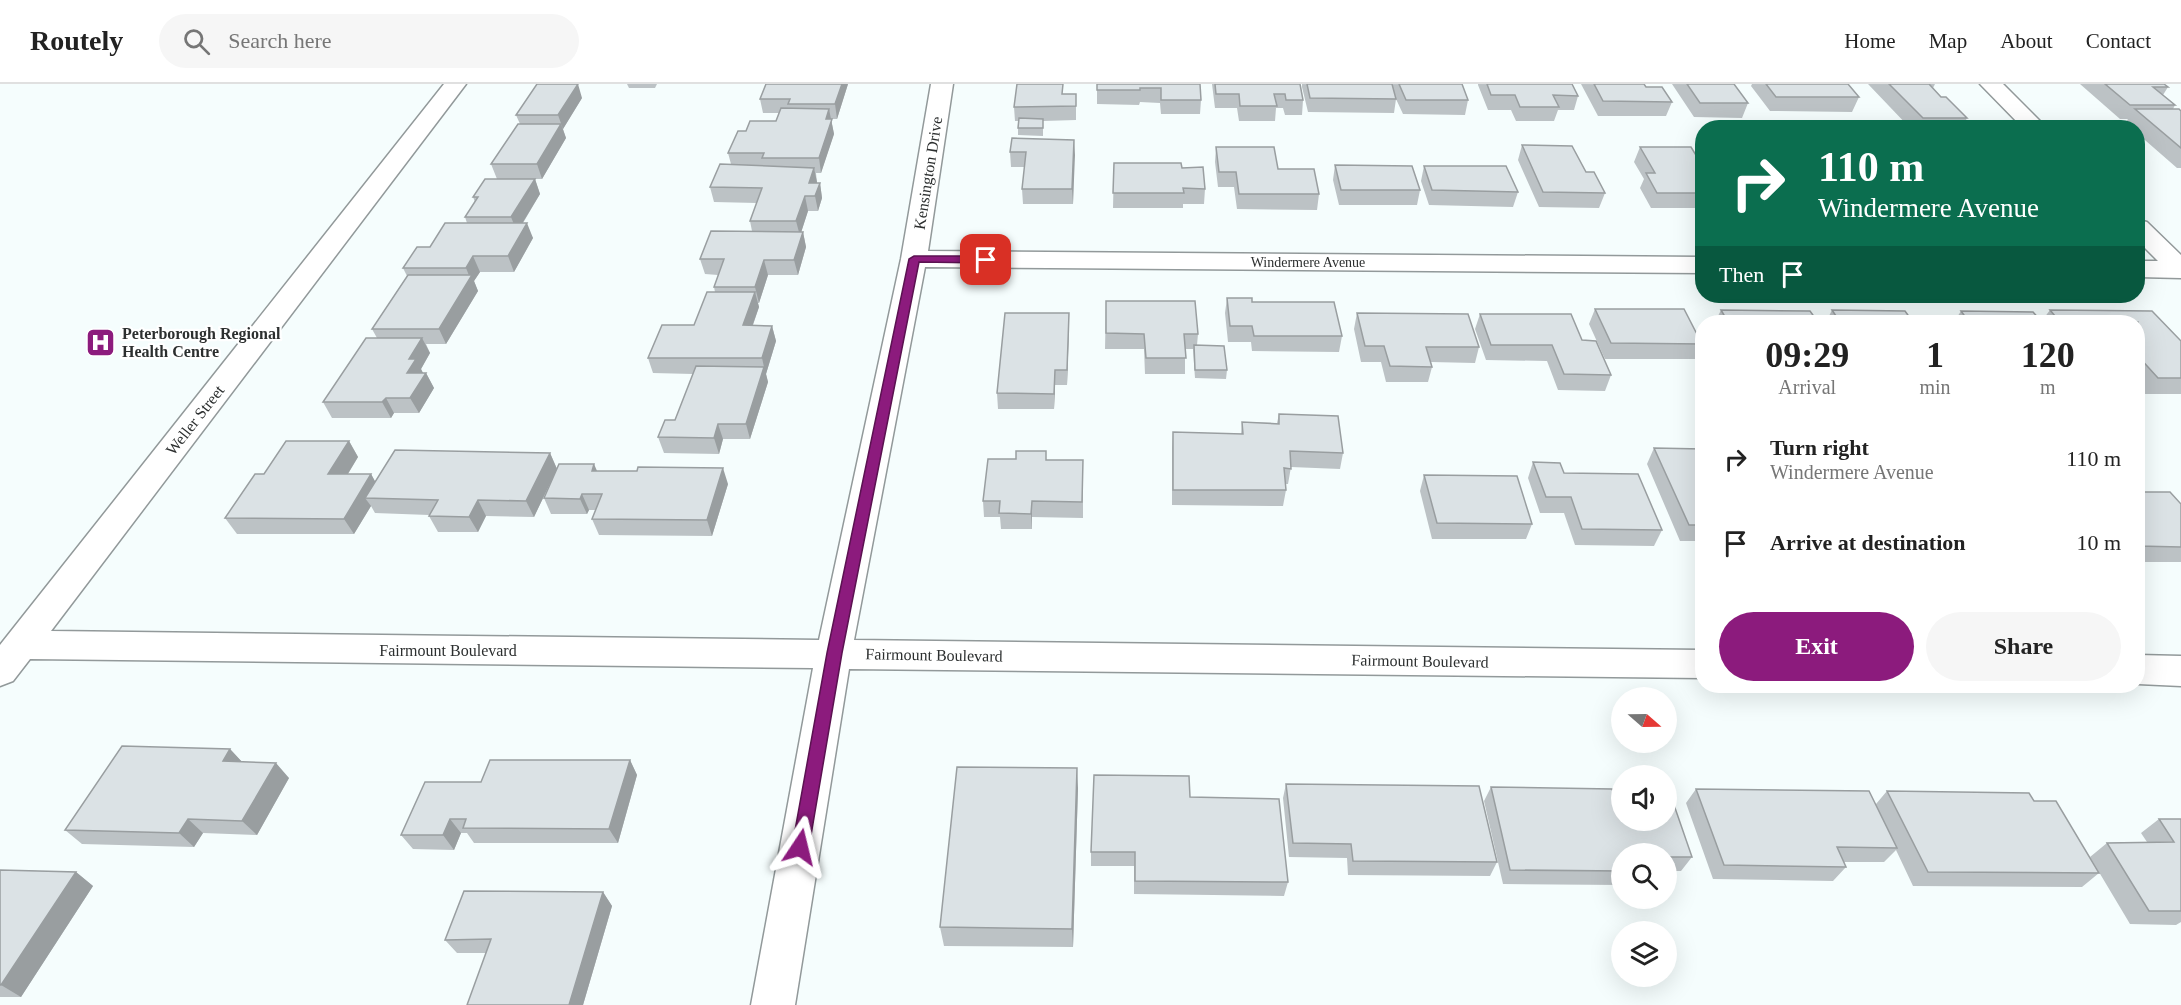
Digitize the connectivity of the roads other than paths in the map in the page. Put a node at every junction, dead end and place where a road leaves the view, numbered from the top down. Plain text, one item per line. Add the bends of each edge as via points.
1 (455, 84) edge
2 (942, 84) edge
3 (1991, 84) edge
4 (2028, 120) edge
5 (2145, 234) edge
6 (914, 259) junction
7 (1695, 265) edge
8 (2145, 269) edge
9 (2181, 270) edge
10 (834, 653) junction
11 (10, 658) edge
12 (1695, 664) edge
13 (2145, 670) edge
14 (2181, 671) edge
15 (773, 1005) edge

1 - 11 street, Weller Street
2 - 6 street, Kensington Drive
3 - 4 street
5 - 9 street
6 - 7 street, Windermere Avenue
6 - 10 street, Kensington Drive
8 - 9 street
10 - 11 street, Fairmount Boulevard
10 - 12 street, Fairmount Boulevard
10 - 15 street, Kensington Drive
13 - 14 street

